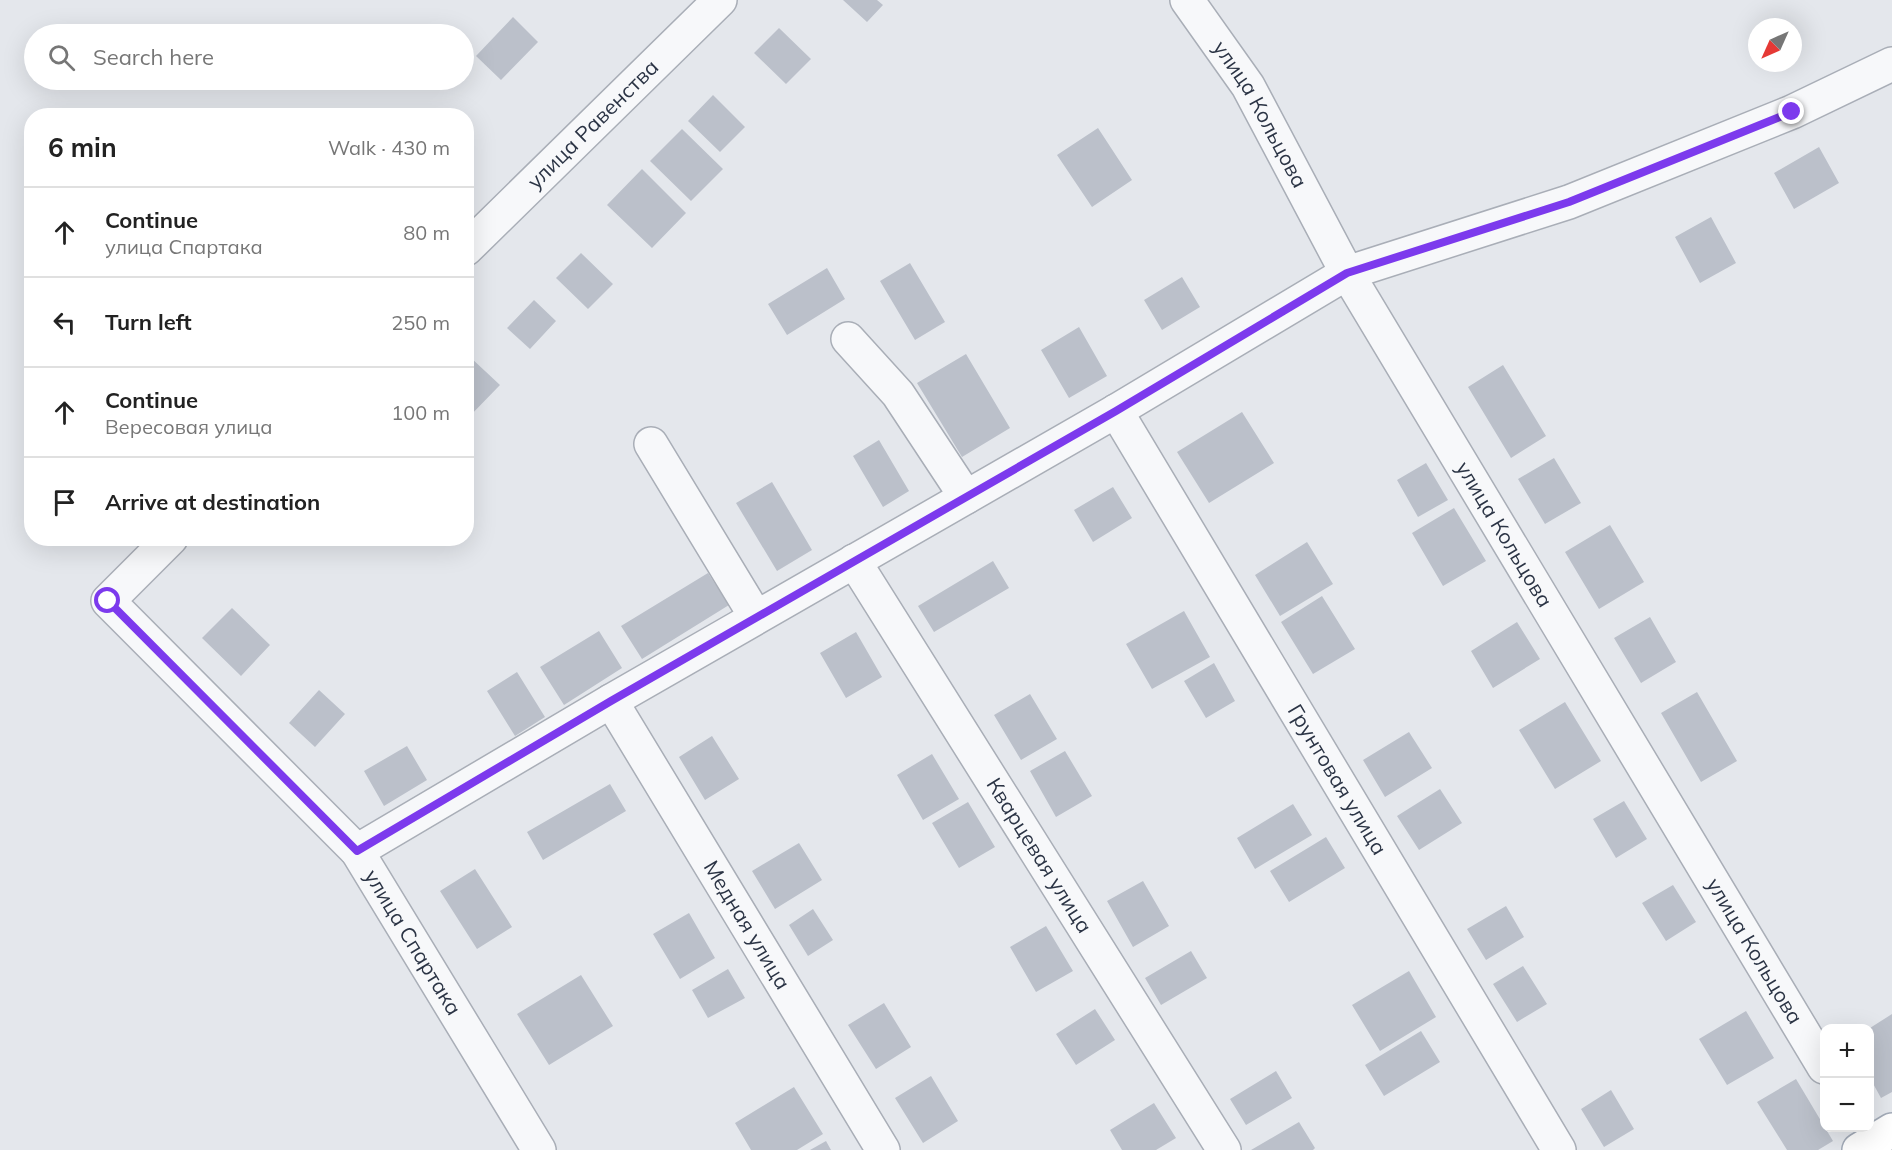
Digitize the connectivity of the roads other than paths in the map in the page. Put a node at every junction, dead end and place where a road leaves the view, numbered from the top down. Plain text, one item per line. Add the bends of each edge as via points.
1 (720, 0) edge
2 (1187, 0) edge
3 (1892, 64) edge
4 (474, 241) edge
5 (1347, 273) junction
6 (848, 339) dead end
7 (1116, 411) junction
8 (651, 444) dead end
9 (966, 497) junction
10 (163, 546) edge
11 (854, 561) junction
12 (756, 617) junction
13 (611, 701) junction
14 (357, 851) junction
15 (1820, 1060) edge
16 (539, 1150) edge
17 (883, 1150) edge
18 (1224, 1150) edge
19 (1559, 1150) edge

1 - 4 street, улица Равенства
2 - 5 street, улица Кольцова via 1248,86
3 - 5 street via 1792,112 1569,202
5 - 7 street
5 - 15 street, улица Кольцова
6 - 9 street via 898,394
7 - 9 street
7 - 19 street, Грунтовая улица
8 - 12 street
9 - 11 street
10 - 14 street, улица Спартака via 108,601
11 - 12 street
11 - 18 street, Кварцевая улица
12 - 13 street
13 - 14 street
13 - 17 street, Медная улица
14 - 16 street, улица Спартака

